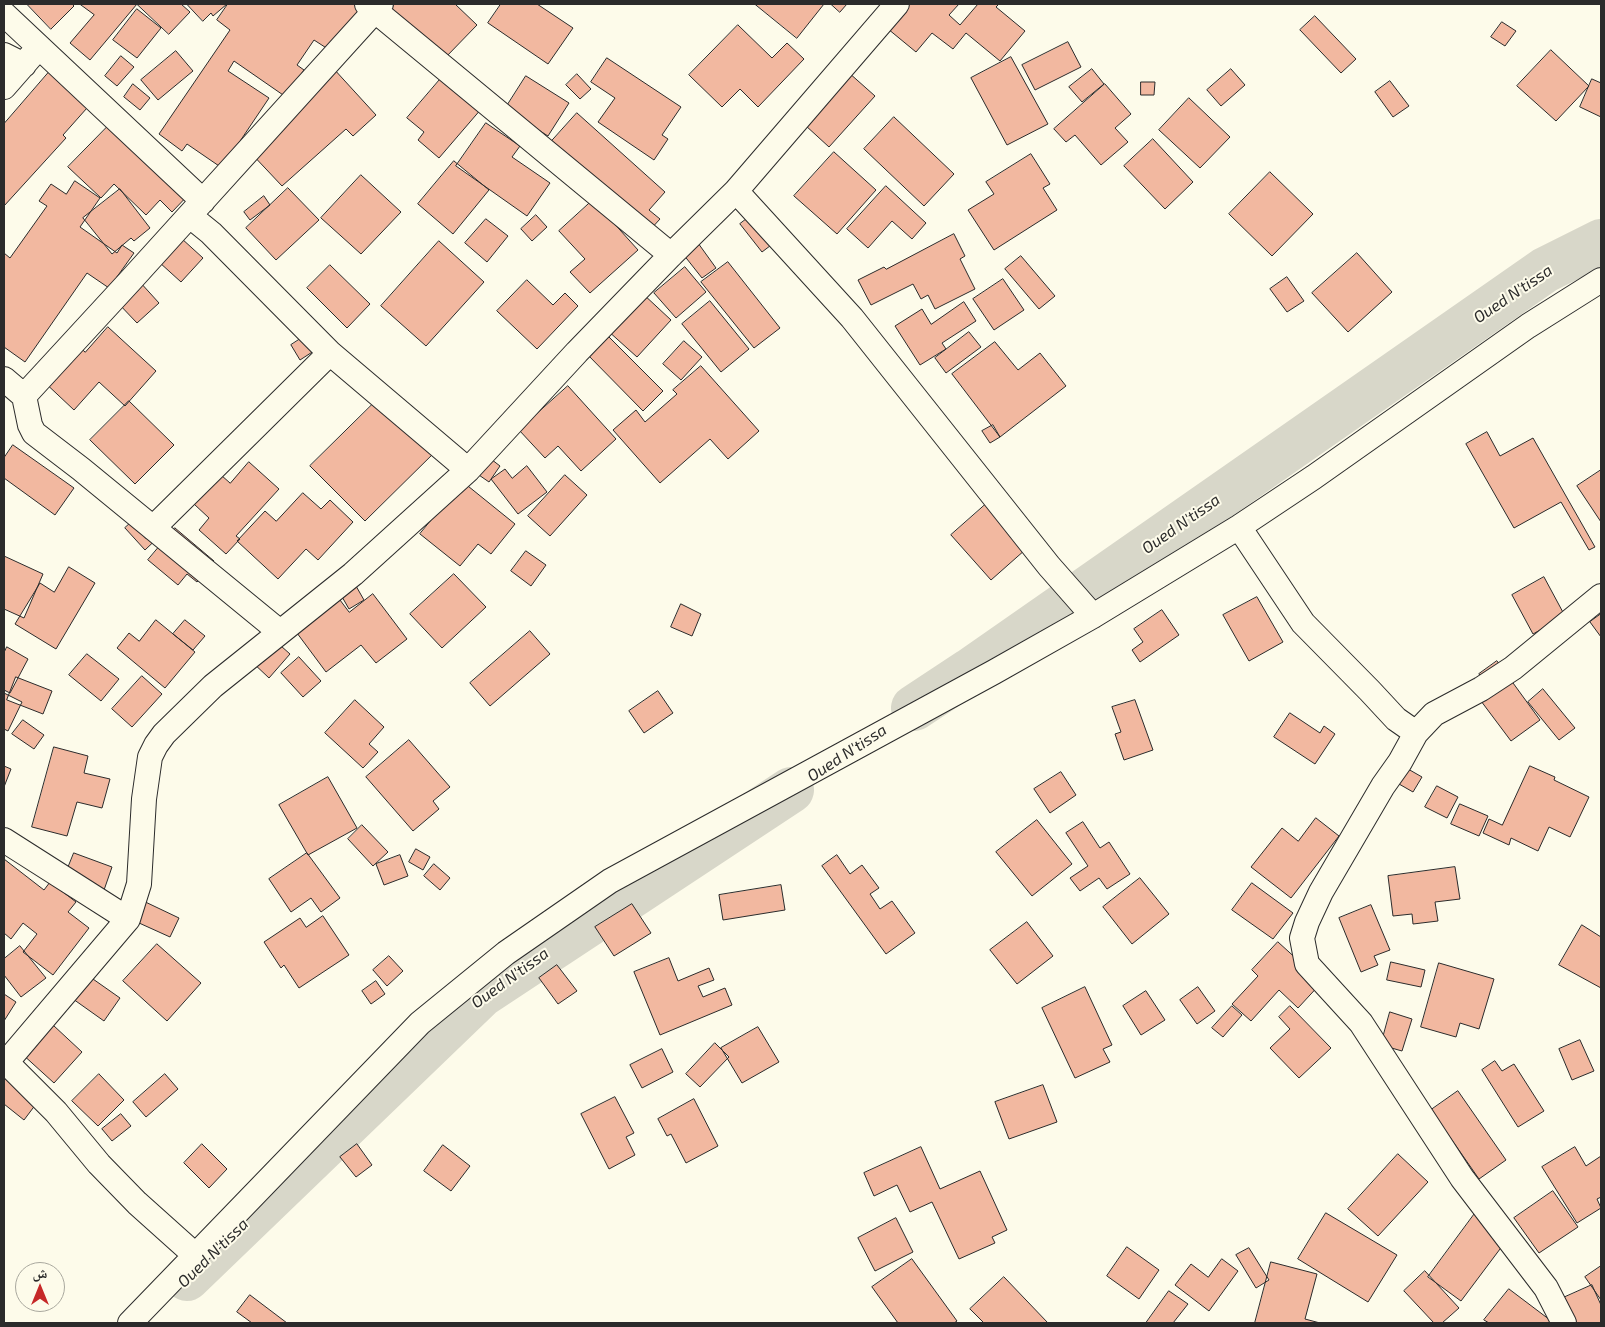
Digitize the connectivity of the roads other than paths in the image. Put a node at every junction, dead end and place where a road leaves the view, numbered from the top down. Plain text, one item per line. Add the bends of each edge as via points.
1 (897, 4) edge
2 (374, 6) edge
3 (4, 14) edge
4 (39, 47) junction
5 (14, 60) edge
6 (4, 87) edge
7 (736, 190) junction
8 (196, 208) junction
9 (671, 255) junction
10 (1601, 280) edge
11 (330, 353) junction
12 (4, 380) edge
13 (24, 396) junction
14 (468, 470) junction
15 (1239, 527) junction
16 (153, 528) junction
17 (1601, 596) edge
18 (1093, 616) junction
19 (280, 632) junction
20 (1416, 733) junction
21 (4, 840) edge
22 (128, 919) junction
23 (5, 1064) edge
24 (195, 1256) junction
25 (130, 1323) edge
26 (1564, 1323) edge

1 - 7 street
2 - 8 street
2 - 9 street
3 - 4 street
4 - 5 street
4 - 8 street
5 - 6 street
7 - 9 street
7 - 18 street via 852,318 1049,566
8 - 11 street via 211,233
8 - 13 street
9 - 14 street
10 - 15 street via 1528,326
11 - 14 street
11 - 16 street
12 - 13 street
13 - 16 street via 34,433
14 - 19 street via 353,574
15 - 18 street
15 - 20 street via 1303,622 1396,719
16 - 19 street
17 - 20 street via 1513,668 1434,714
18 - 24 street via 610,881 506,954 420,1023
19 - 22 street via 213,686 156,745 150,757 144,799 139,884
20 - 26 street via 1326,884 1307,922 1302,938 1307,964 1361,1023 1462,1178 1546,1288
21 - 22 street
22 - 23 street
23 - 24 street via 56,1112 137,1203
24 - 25 street

